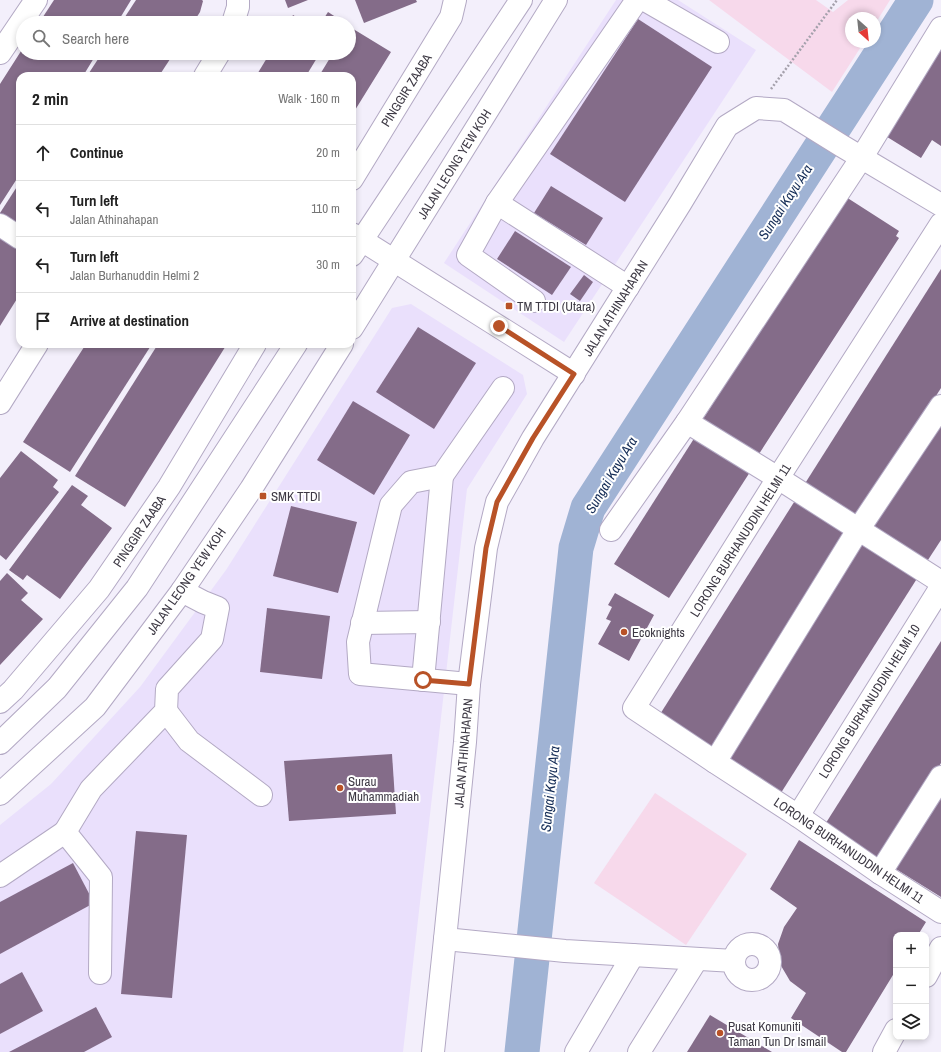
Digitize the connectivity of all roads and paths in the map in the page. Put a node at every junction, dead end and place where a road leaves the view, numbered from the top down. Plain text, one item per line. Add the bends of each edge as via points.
1 (36, 0) edge
2 (238, 0) edge
3 (455, 0) edge
4 (521, 0) edge
5 (556, 0) edge
6 (637, 0) edge
7 (645, 0) edge
8 (837, 0) edge
9 (25, 16) edge
10 (235, 16) edge
11 (941, 28) edge
12 (16, 29) edge
13 (718, 42) dead end
14 (0, 53) edge
15 (215, 60) edge
16 (207, 72) edge
17 (756, 108) junction
18 (862, 157) junction
19 (356, 172) edge
20 (497, 203) junction
21 (941, 205) edge
22 (941, 224) edge
23 (0, 225) edge
24 (16, 235) edge
25 (356, 242) edge
26 (356, 243) edge
27 (395, 260) junction
28 (628, 287) junction
29 (534, 301) dead end
30 (356, 322) edge
31 (34, 348) edge
32 (253, 348) edge
33 (293, 348) edge
34 (339, 348) edge
35 (574, 374) junction
36 (503, 388) dead end
37 (0, 403) edge
38 (941, 406) edge
39 (687, 422) junction
40 (442, 476) junction
41 (778, 478) junction
42 (611, 530) dead end
43 (858, 530) junction
44 (941, 582) edge
45 (941, 587) edge
46 (182, 592) junction
47 (429, 622) junction
48 (362, 623) junction
49 (423, 680) junction
50 (469, 684) junction
51 (0, 702) edge
52 (166, 711) junction
53 (0, 743) edge
54 (715, 762) junction
55 (941, 776) edge
56 (0, 794) edge
57 (261, 795) dead end
58 (798, 816) junction
59 (65, 832) junction
60 (880, 873) junction
61 (0, 876) edge
62 (941, 912) edge
63 (445, 939) junction
64 (941, 948) edge
65 (632, 955) junction
66 (698, 959) junction
67 (734, 961) dead end
68 (929, 970) edge
69 (100, 973) dead end
70 (893, 1036) edge
71 (433, 1052) edge
72 (576, 1052) edge
73 (639, 1052) edge
74 (884, 1052) edge

1 - 9 street
2 - 10 street
3 - 19 street, PINGGIR ZAABA via 451,17
4 - 25 street
5 - 27 street, JALAN LEONG YEW KOH
6 - 20 street
7 - 13 street
8 - 17 path
11 - 18 street
12 - 14 street
15 - 16 street
17 - 18 street via 784,110
17 - 28 street, JALAN ATHINAHAPAN via 727,126
18 - 21 street
18 - 39 street
20 - 28 street
20 - 29 street via 468,255
22 - 41 street, LORONG BURHANUDDIN HELMI 11
23 - 24 street
26 - 27 street
27 - 30 street, JALAN LEONG YEW KOH
27 - 35 street
28 - 35 street, JALAN ATHINAHAPAN
31 - 37 street
32 - 51 street, PINGGIR ZAABA via 169,487 99,589
33 - 53 street via 137,588 57,688
34 - 46 street, JALAN LEONG YEW KOH
35 - 50 street, JALAN ATHINAHAPAN via 533,438 497,502 486,548
36 - 40 street
38 - 43 street
39 - 41 street
39 - 42 street
40 - 47 street
40 - 48 street via 411,482 391,505
41 - 43 street
41 - 54 street, LORONG BURHANUDDIN HELMI 11 via 634,708
43 - 44 street
43 - 54 street
45 - 58 street, LORONG BURHANUDDIN HELMI 10
46 - 52 street via 218,608 212,640 167,689
46 - 56 street, JALAN LEONG YEW KOH via 95,707
47 - 48 street
47 - 49 street
48 - 49 street via 358,642 360,674
49 - 50 street
50 - 63 street, JALAN ATHINAHAPAN
52 - 57 street via 189,742
52 - 59 street via 91,789
54 - 58 street, LORONG BURHANUDDIN HELMI 11
55 - 60 street
58 - 60 street, LORONG BURHANUDDIN HELMI 11
59 - 61 street
59 - 69 street via 100,877
60 - 62 street, LORONG BURHANUDDIN HELMI 11
63 - 65 street
63 - 71 street, JALAN ATHINAHAPAN
64 - 68 street
65 - 66 street
65 - 72 street
66 - 67 street
66 - 73 street
70 - 74 street

